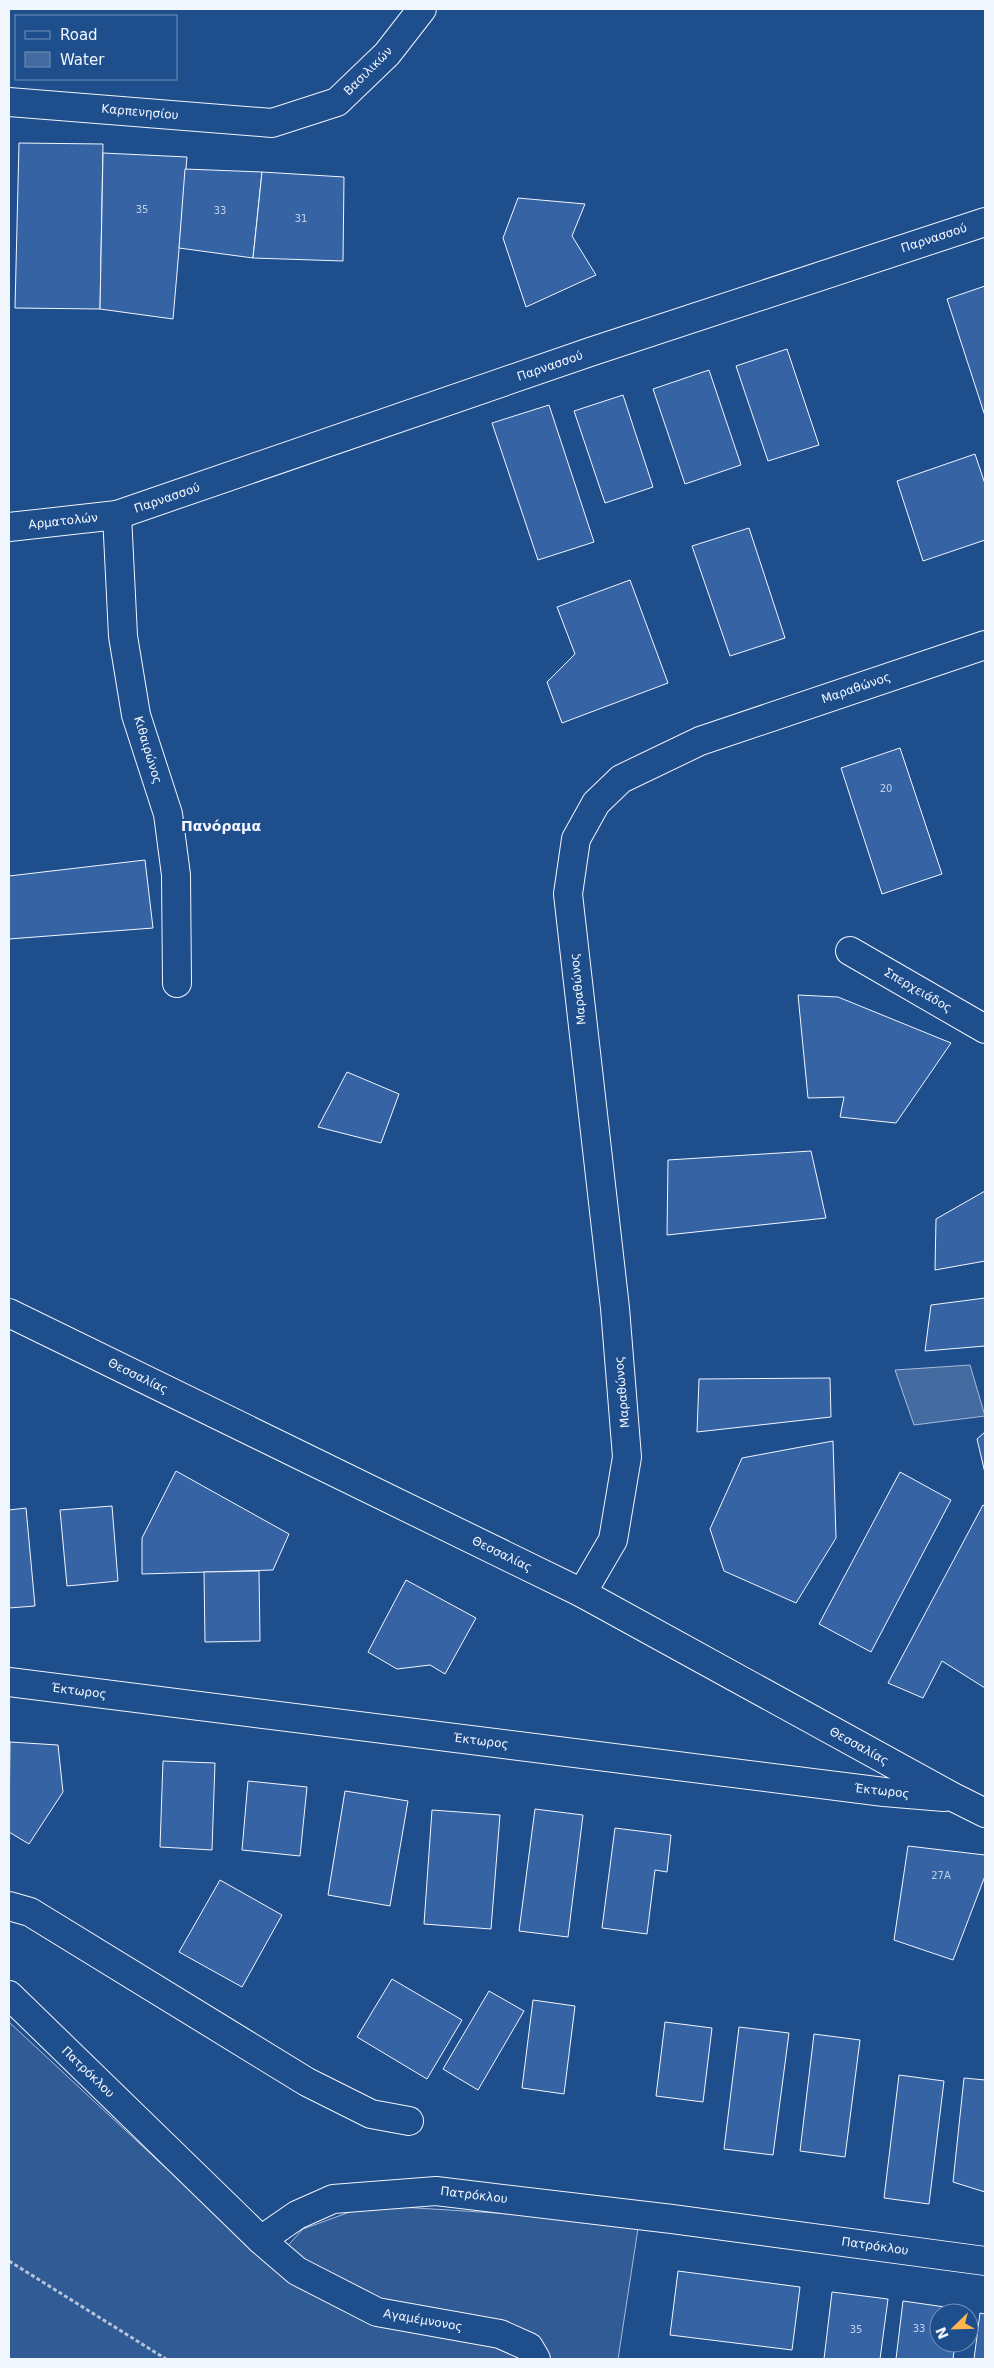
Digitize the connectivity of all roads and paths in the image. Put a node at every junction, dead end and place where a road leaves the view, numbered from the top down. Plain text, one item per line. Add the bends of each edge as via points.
1 (422, 9) edge
2 (9, 102) edge
3 (272, 123) joint
4 (985, 222) edge
5 (117, 516) junction
6 (9, 527) edge
7 (985, 645) edge
8 (850, 951) dead end
9 (177, 983) dead end
10 (985, 1029) edge
11 (9, 1314) edge
12 (582, 1593) junction
13 (9, 1682) edge
14 (953, 1797) junction
15 (985, 1813) edge
16 (9, 1906) edge
17 (9, 1995) edge
18 (409, 2121) dead end
19 (261, 2240) junction
20 (985, 2261) edge
21 (9, 2262) edge
22 (166, 2359) edge
23 (536, 2359) edge

1 - 3 street, Βασιλικών via 387,54 337,102
2 - 3 street, Καρπενησίου
4 - 5 street, Παρνασσού via 590,352
5 - 6 street, Αρματολών
5 - 9 street, Κιθαιρώνος via 123,636 136,715 168,814 176,875
7 - 12 street, Μαραθώνος via 700,741 621,779 596,802 576,839 568,894 615,1308 627,1457 613,1540
8 - 10 street, Σπερχειάδος
11 - 12 street, Θεσσαλίας
12 - 14 street, Θεσσαλίας
13 - 14 street, Έκτωρος via 884,1792
14 - 15 street, Θεσσαλίας
16 - 18 street via 30,1912 307,2082 372,2114
17 - 19 street, Πατρόκλου
19 - 20 street, Πατρόκλου via 297,2215 332,2200 436,2191
19 - 23 street, Αγαμέμνονος via 297,2271 377,2312 500,2334 529,2347
21 - 22 path

